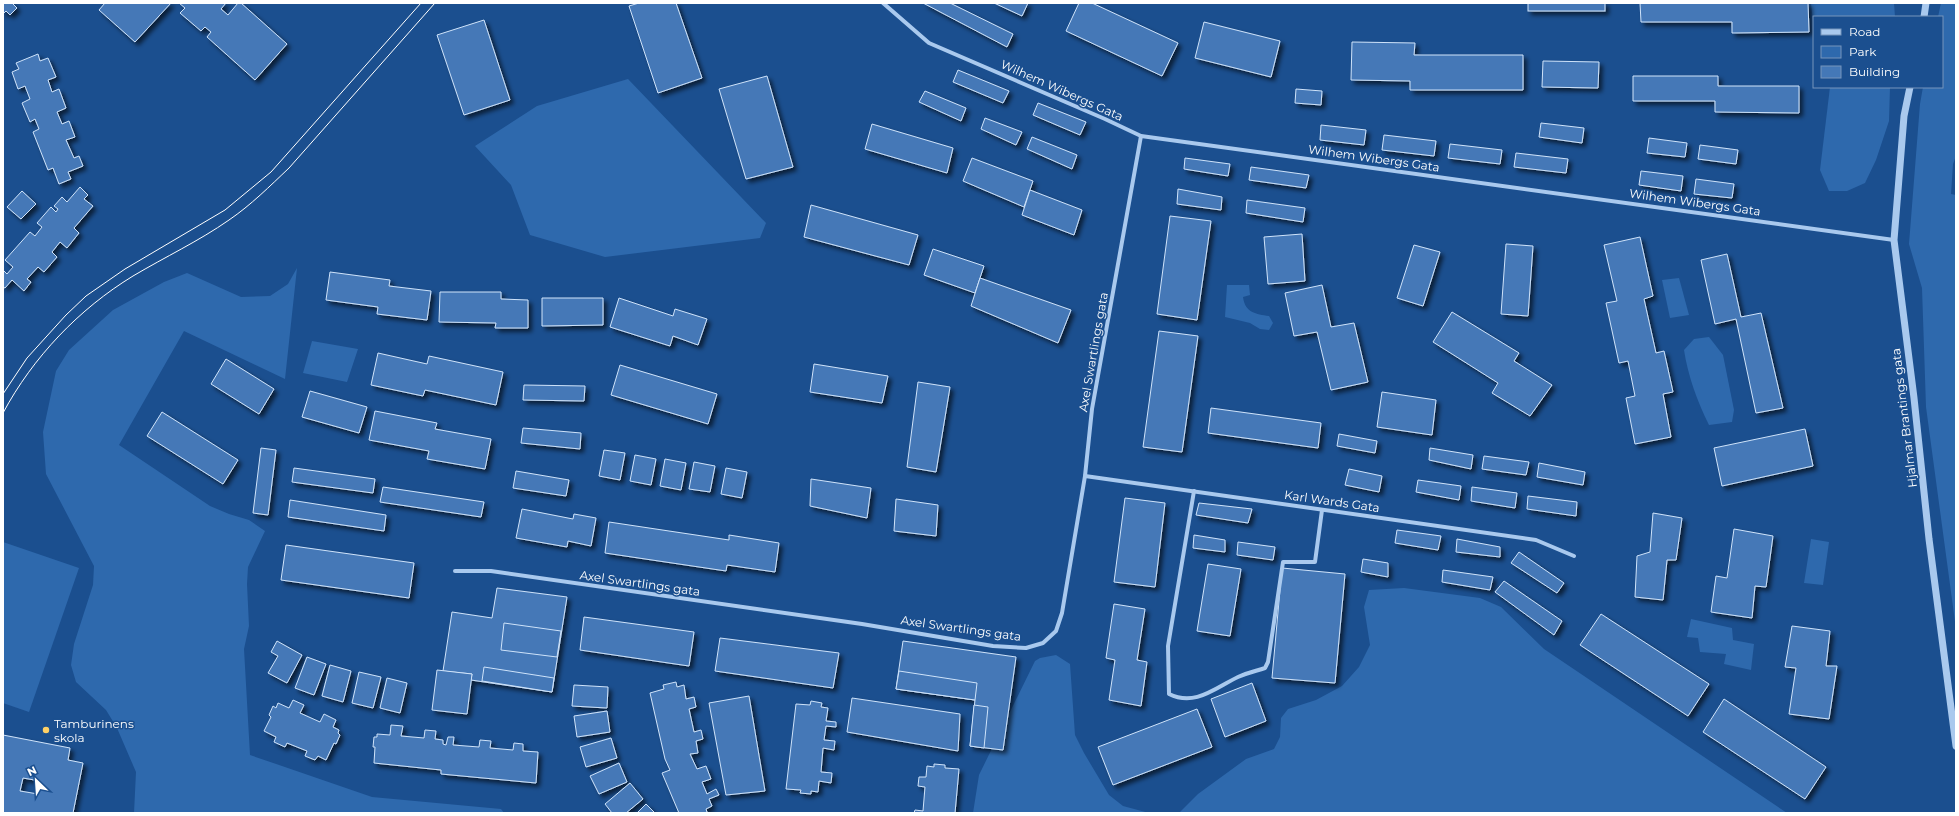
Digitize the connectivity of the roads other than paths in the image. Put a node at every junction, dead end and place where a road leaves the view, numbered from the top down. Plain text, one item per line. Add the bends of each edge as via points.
1 (883, 3) edge
2 (1926, 3) edge
3 (1924, 16) edge
4 (1910, 88) edge
5 (1141, 136) junction
6 (1894, 240) junction
7 (1085, 476) junction
8 (1194, 491) junction
9 (1322, 510) junction
10 (1574, 556) dead end
11 (456, 571) dead end
12 (1956, 746) edge

1 - 5 street, Wilhem Wibergs Gata via 929,43
2 - 3 street
4 - 6 street, Hjalmar Brantings gata via 1904,116
5 - 6 street, Wilhem Wibergs Gata
5 - 7 street, Axel Swartlings gata via 1092,409
6 - 12 street, Hjalmar Brantings gata
7 - 8 street, Karl Wards Gata
7 - 11 street, Axel Swartlings gata via 1062,613 1056,631 1043,643 1026,648 993,646 875,626 491,572
8 - 9 street, Karl Wards Gata
8 - 9 street via 1168,646 1169,694 1179,699 1208,693 1240,676 1265,668 1283,562 1315,562
9 - 10 street, Karl Wards Gata via 1536,540

